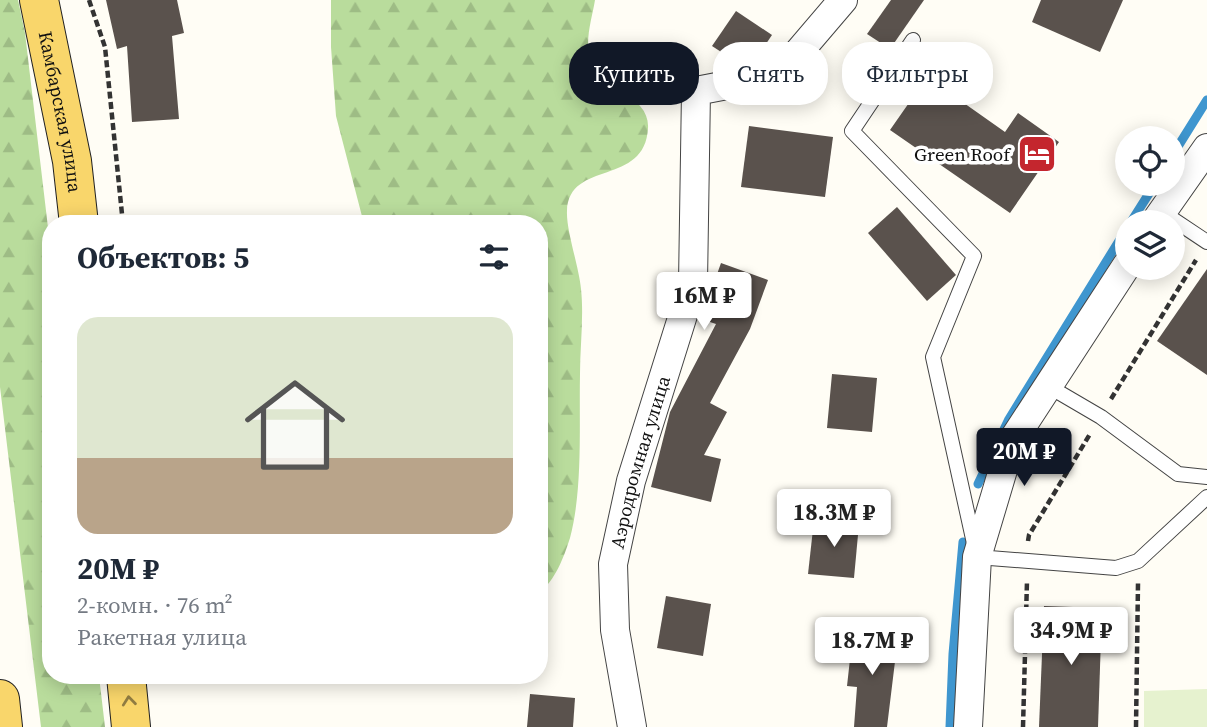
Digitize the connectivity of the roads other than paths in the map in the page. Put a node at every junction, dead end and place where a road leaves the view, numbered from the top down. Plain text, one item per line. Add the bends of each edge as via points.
1 (39, 0) edge
2 (843, 0) edge
3 (913, 40) dead end
4 (1207, 148) edge
5 (1163, 210) edge
6 (78, 215) edge
7 (1185, 231) edge
8 (1207, 242) edge
9 (1117, 280) edge
10 (1048, 386) junction
11 (1207, 477) edge
12 (1207, 497) edge
13 (977, 558) junction
14 (127, 684) edge
15 (0, 699) edge
16 (3, 727) edge
17 (131, 727) edge
18 (632, 727) edge
19 (968, 727) edge

1 - 6 main road, Камбарская улица via 72,161
2 - 18 street, Аэродромная улица via 779,75 696,91 694,283 631,481 613,564 615,630
3 - 13 lane via 852,131 974,256 933,357
4 - 5 street
7 - 8 lane
9 - 10 street
10 - 11 lane via 1101,417 1178,474
10 - 13 street via 1011,443
12 - 13 lane via 1138,561 1116,568
13 - 19 street
17 -> 14 main road
15 - 16 main road

